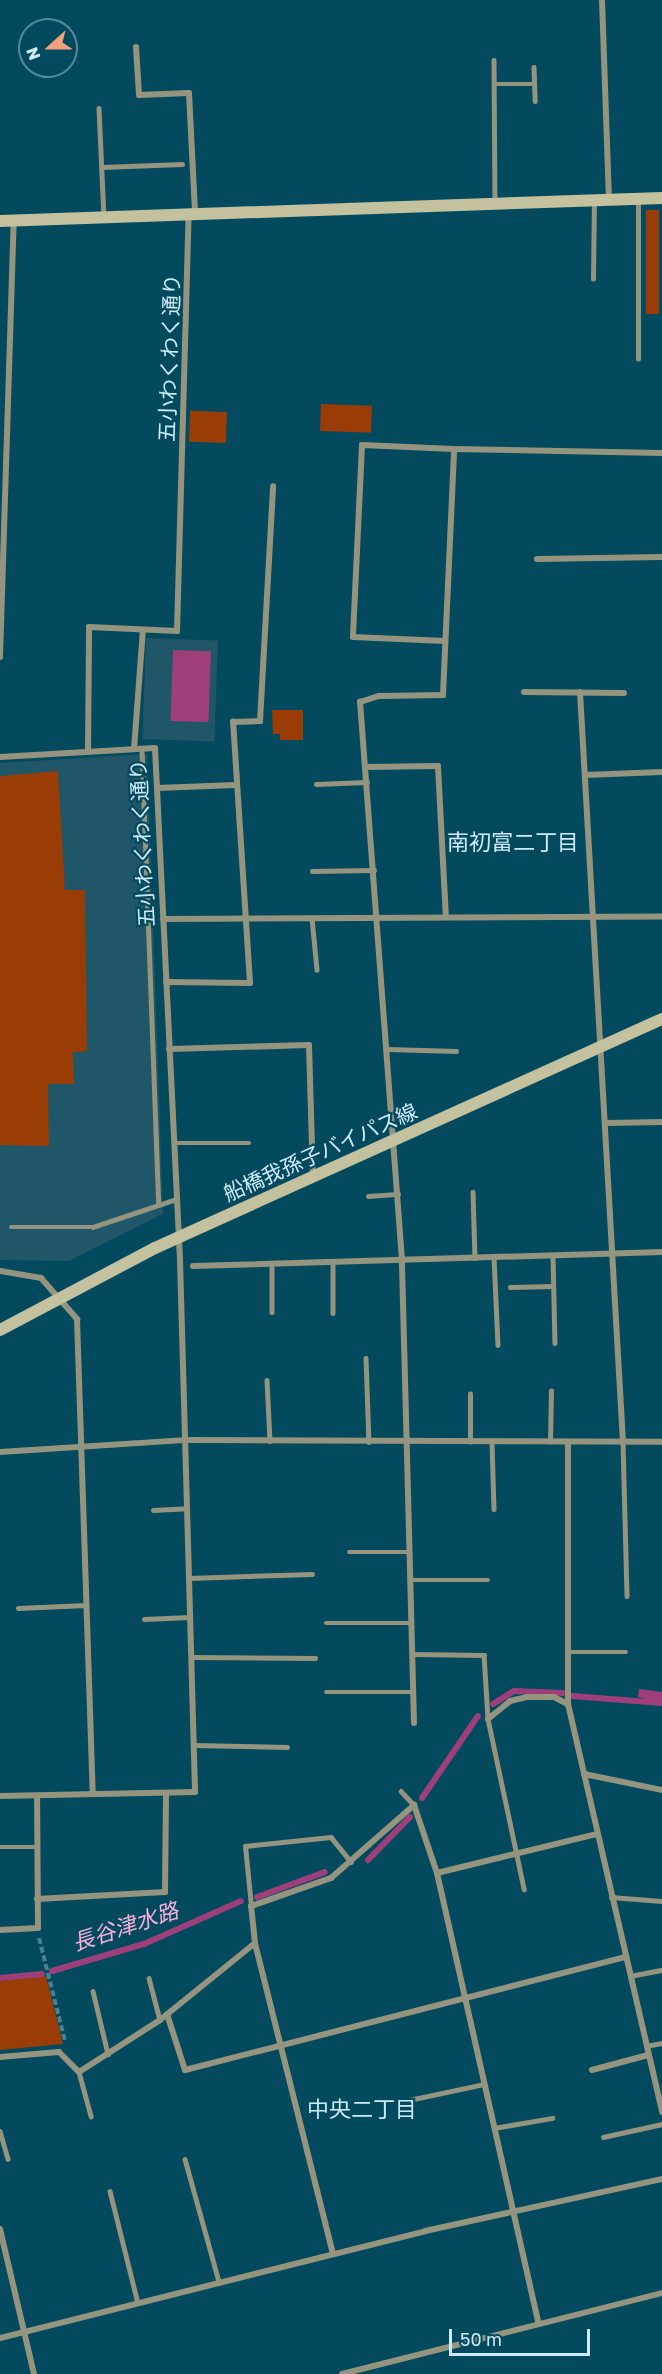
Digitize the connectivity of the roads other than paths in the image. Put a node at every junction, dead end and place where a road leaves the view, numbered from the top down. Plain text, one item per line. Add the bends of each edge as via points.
1 (602, 0) edge
2 (135, 47) dead end
3 (494, 60) dead end
4 (534, 67) dead end
5 (494, 84) junction
6 (535, 84) junction
7 (535, 101) dead end
8 (99, 108) dead end
9 (182, 164) dead end
10 (102, 166) junction
11 (662, 198) edge
12 (638, 199) junction
13 (609, 200) junction
14 (594, 201) junction
15 (495, 204) junction
16 (192, 213) junction
17 (104, 217) junction
18 (14, 221) junction
19 (0, 222) edge
20 (593, 279) dead end
21 (638, 359) dead end
22 (454, 449) junction
23 (662, 453) edge
24 (273, 486) dead end
25 (662, 557) edge
26 (537, 559) dead end
27 (143, 630) junction
28 (445, 641) junction
29 (0, 657) edge
30 (524, 692) dead end
31 (580, 692) junction
32 (624, 693) dead end
33 (134, 749) junction
34 (142, 749) junction
35 (88, 752) junction
36 (0, 757) edge
37 (365, 767) junction
38 (662, 772) edge
39 (585, 775) junction
40 (367, 782) junction
41 (316, 784) dead end
42 (236, 785) junction
43 (157, 788) junction
44 (374, 870) junction
45 (312, 871) dead end
46 (592, 916) junction
47 (662, 916) edge
48 (446, 917) junction
49 (242, 918) junction
50 (312, 918) junction
51 (377, 918) junction
52 (163, 919) junction
53 (317, 970) dead end
54 (166, 982) junction
55 (662, 1020) edge
56 (602, 1046) junction
57 (169, 1049) junction
58 (388, 1049) junction
59 (456, 1051) dead end
60 (662, 1122) edge
61 (607, 1123) junction
62 (394, 1139) junction
63 (174, 1143) junction
64 (249, 1143) dead end
65 (313, 1176) junction
66 (473, 1192) dead end
67 (398, 1194) junction
68 (368, 1196) dead end
69 (176, 1199) junction
70 (159, 1205) junction
71 (11, 1227) dead end
72 (178, 1238) junction
73 (662, 1252) edge
74 (613, 1254) junction
75 (553, 1256) junction
76 (494, 1257) junction
77 (476, 1258) junction
78 (402, 1260) junction
79 (333, 1262) junction
80 (272, 1264) junction
81 (193, 1266) dead end
82 (0, 1271) edge
83 (553, 1286) junction
84 (510, 1287) dead end
85 (62, 1296) junction
86 (272, 1312) dead end
87 (333, 1313) dead end
88 (0, 1330) edge
89 (555, 1343) dead end
90 (498, 1345) dead end
91 (366, 1358) dead end
92 (267, 1380) dead end
93 (551, 1390) dead end
94 (471, 1394) dead end
95 (184, 1440) junction
96 (270, 1441) junction
97 (369, 1442) junction
98 (406, 1442) junction
99 (470, 1442) junction
100 (492, 1442) junction
101 (550, 1442) junction
102 (568, 1442) junction
103 (623, 1442) junction
104 (662, 1442) edge
105 (85, 1447) junction
106 (0, 1452) edge
107 (187, 1508) junction
108 (494, 1509) dead end
109 (153, 1510) dead end
110 (349, 1552) dead end
111 (409, 1552) junction
112 (312, 1575) dead end
113 (189, 1578) junction
114 (410, 1580) junction
115 (488, 1580) dead end
116 (627, 1596) dead end
117 (86, 1605) junction
118 (18, 1608) dead end
119 (190, 1617) junction
120 (144, 1619) dead end
121 (326, 1623) dead end
122 (411, 1623) junction
123 (568, 1652) junction
124 (627, 1652) dead end
125 (412, 1654) junction
126 (191, 1657) junction
127 (315, 1658) dead end
128 (326, 1692) dead end
129 (414, 1692) junction
130 (568, 1704) junction
131 (488, 1719) junction
132 (414, 1723) dead end
133 (193, 1745) junction
134 (287, 1747) dead end
135 (584, 1774) junction
136 (662, 1790) edge
137 (401, 1791) dead end
138 (166, 1792) junction
139 (93, 1794) junction
140 (0, 1796) edge
141 (37, 1796) junction
142 (414, 1805) junction
143 (597, 1834) junction
144 (0, 1847) edge
145 (37, 1847) junction
146 (516, 1853) junction
147 (351, 1862) junction
148 (437, 1873) junction
149 (524, 1889) dead end
150 (611, 1897) junction
151 (37, 1899) junction
152 (662, 1901) edge
153 (251, 1906) junction
154 (0, 1930) edge
155 (255, 1943) junction
156 (626, 1957) junction
157 (662, 1970) edge
158 (630, 1976) junction
159 (149, 1978) dead end
160 (93, 1991) dead end
161 (462, 1995) junction
162 (167, 2014) junction
163 (160, 2020) junction
164 (281, 2042) junction
165 (662, 2043) edge
166 (646, 2046) junction
167 (108, 2054) junction
168 (648, 2055) junction
169 (0, 2057) edge
170 (592, 2070) dead end
171 (80, 2072) junction
172 (484, 2084) junction
173 (409, 2100) dead end
174 (662, 2112) edge
175 (91, 2116) dead end
176 (552, 2118) dead end
177 (662, 2124) edge
178 (494, 2128) junction
179 (0, 2131) edge
180 (603, 2137) dead end
181 (8, 2159) dead end
182 (185, 2159) dead end
183 (662, 2179) edge
184 (110, 2192) dead end
185 (514, 2210) junction
186 (0, 2229) edge
187 (333, 2253) junction
188 (219, 2282) junction
189 (662, 2293) edge
190 (138, 2303) junction
191 (539, 2324) junction
192 (24, 2333) junction
193 (0, 2338) edge
194 (34, 2374) edge
195 (342, 2374) edge

1 - 13 street
2 - 16 street via 139,95 189,93
3 - 5 lane
4 - 6 lane
5 - 6 lane
5 - 15 lane
6 - 7 lane
8 - 10 lane
9 - 10 lane
10 - 17 lane
11 - 12 street
12 - 13 street
12 - 21 lane
13 - 14 street
14 - 15 street
14 - 20 lane
15 - 16 street
16 - 17 street
16 - 27 street, 五小わくわく通り via 177,631
17 - 18 street
18 - 19 street
18 - 29 street
22 - 23 street
22 - 28 street
22 - 28 street via 362,445 353,637
24 - 42 street via 260,721 233,722
25 - 26 street
27 - 33 street, 五小わくわく通り
27 - 35 street via 89,627
28 - 37 street via 443,696 379,696 360,702
30 - 31 street
31 - 32 street
31 - 39 street
33 - 34 street, 五小わくわく通り
33 - 35 street
34 - 43 street, 五小わくわく通り via 155,748
34 - 70 lane
35 - 36 street
37 - 40 street
37 - 48 street via 438,766
38 - 39 street
39 - 46 street
40 - 41 lane
40 - 44 street
42 - 43 street
42 - 49 street
43 - 52 street, 五小わくわく通り
44 - 45 lane
44 - 51 street
46 - 47 street
46 - 48 street
46 - 56 street
48 - 51 street
49 - 50 street
49 - 52 street
49 - 54 street via 249,925 250,983
50 - 51 street
50 - 53 lane
51 - 58 street
52 - 54 street, 五小わくわく通り
54 - 57 street, 五小わくわく通り
55 - 56 street, 船橋我孫子バイパス線
56 - 61 street
56 - 62 street, 船橋我孫子バイパス線
57 - 63 street, 五小わくわく通り
57 - 65 street via 309,1045
58 - 59 lane
58 - 62 street
60 - 61 street
61 - 74 street
62 - 65 street, 船橋我孫子バイパス線
62 - 67 street
63 - 64 lane
63 - 69 street, 五小わくわく通り
65 - 72 street, 船橋我孫子バイパス線
66 - 77 lane
67 - 68 lane
67 - 78 street
69 - 70 lane
69 - 72 street, 五小わくわく通り
70 - 71 lane via 93,1227
72 - 85 street, 船橋我孫子バイパス線
72 - 95 street, 五小わくわく通り
73 - 74 street
74 - 75 street
74 - 103 street
75 - 76 street
75 - 83 lane
76 - 77 street
76 - 90 lane
77 - 78 street
78 - 79 street
78 - 98 street
79 - 80 street
79 - 87 lane
80 - 81 street
80 - 86 lane
82 - 85 street via 41,1278
83 - 84 lane
83 - 89 lane
85 - 88 street, 船橋我孫子バイパス線
85 - 105 street via 77,1319
91 - 97 lane
92 - 96 lane
93 - 101 lane
94 - 99 lane
95 - 96 street
95 - 105 street
95 - 107 street, 五小わくわく通り
96 - 97 street
97 - 98 street
98 - 99 street
98 - 111 street
99 - 100 street
100 - 101 street
100 - 108 lane
101 - 102 street
102 - 103 street
102 - 123 street
103 - 104 street
103 - 116 lane
105 - 106 street
105 - 117 street
107 - 109 lane
107 - 113 street, 五小わくわく通り
110 - 111 lane
111 - 114 street
112 - 113 lane
113 - 119 street, 五小わくわく通り
114 - 115 lane
114 - 122 street
117 - 118 lane
117 - 139 street
119 - 120 lane
119 - 126 street, 五小わくわく通り
121 - 122 lane
122 - 125 street
123 - 124 lane
123 - 130 street
125 - 129 street
125 - 131 lane via 484,1655
126 - 127 lane
126 - 133 street, 五小わくわく通り
128 - 129 lane
129 - 132 street
130 - 131 street via 555,1697 527,1697 510,1701
130 - 135 street
131 - 146 lane
133 - 134 lane
133 - 138 street, 五小わくわく通り via 195,1792
135 - 136 street
135 - 143 street
137 - 142 lane
138 - 139 street
138 - 151 street via 165,1893
139 - 141 street
140 - 141 street
141 - 145 street
142 - 147 street
142 - 148 street
143 - 146 street
143 - 150 street
144 - 145 lane
145 - 151 street
146 - 148 street
146 - 149 lane
147 - 153 street via 331,1878
147 - 153 lane via 331,1837 245,1846
148 - 161 street
150 - 152 lane
150 - 156 street
151 - 154 street via 38,1929
153 - 155 street
155 - 162 street
155 - 164 street
156 - 158 street
156 - 161 street
157 - 158 lane
158 - 166 street
159 - 163 lane
160 - 167 lane
161 - 164 street
161 - 172 street
162 - 163 street
162 - 164 street via 185,2070
163 - 167 street
164 - 187 street
165 - 166 lane
166 - 168 street
167 - 171 street
168 - 170 street
168 - 174 street
169 - 171 street via 59,2052
171 - 175 lane
172 - 173 lane
172 - 178 street
176 - 178 lane
177 - 180 lane
178 - 185 street
179 - 181 lane
182 - 188 lane
183 - 185 street
184 - 190 lane
185 - 187 street
185 - 191 street
186 - 192 street
187 - 188 street
188 - 190 street
189 - 191 street
190 - 192 street
191 - 195 street
192 - 193 street
192 - 194 street

